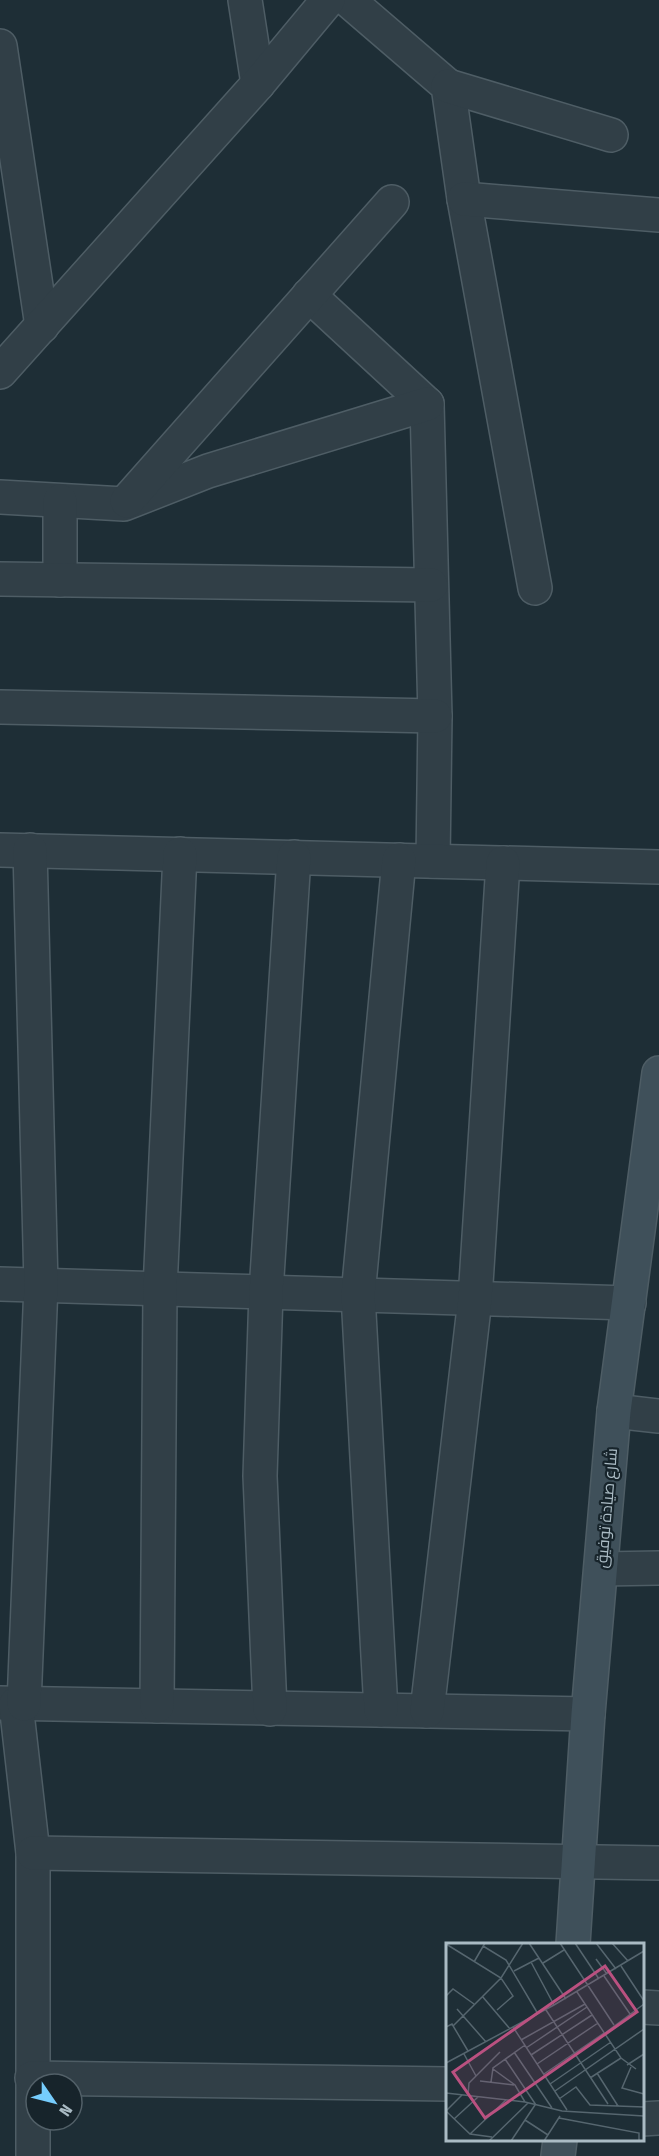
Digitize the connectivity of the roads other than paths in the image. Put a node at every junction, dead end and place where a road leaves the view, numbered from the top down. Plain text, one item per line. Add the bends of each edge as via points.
1 (245, 0) edge
2 (328, 0) edge
3 (348, 0) edge
4 (0, 46) edge
5 (258, 84) junction
6 (448, 86) junction
7 (611, 135) dead end
8 (464, 199) junction
9 (392, 202) dead end
10 (659, 215) edge
11 (309, 295) junction
12 (42, 326) junction
13 (0, 372) edge
14 (427, 404) junction
15 (0, 497) edge
16 (60, 501) junction
17 (124, 504) junction
18 (0, 579) edge
19 (60, 580) junction
20 (431, 585) junction
21 (535, 588) dead end
22 (0, 706) edge
23 (435, 716) junction
24 (15, 850) edge
25 (180, 854) junction
26 (294, 857) junction
27 (399, 860) junction
28 (433, 861) junction
29 (503, 863) junction
30 (659, 867) edge
31 (659, 1073) edge
32 (650, 1205) edge
33 (0, 1284) edge
34 (41, 1285) junction
35 (160, 1289) junction
36 (266, 1292) junction
37 (358, 1295) junction
38 (476, 1299) junction
39 (629, 1304) junction
40 (614, 1411) junction
41 (659, 1416) edge
42 (659, 1568) edge
43 (601, 1569) junction
44 (13, 1704) edge
45 (157, 1706) junction
46 (270, 1708) junction
47 (381, 1710) junction
48 (427, 1711) junction
49 (588, 1714) junction
50 (33, 1853) junction
51 (578, 1860) junction
52 (659, 1863) edge
53 (573, 1943) edge
54 (644, 2007) edge
55 (659, 2008) edge
56 (32, 2072) edge
57 (84, 2079) edge
58 (446, 2084) edge
59 (659, 2118) edge
60 (644, 2119) edge
61 (33, 2132) edge
62 (560, 2141) edge
63 (33, 2156) edge
64 (558, 2156) edge

1 - 5 street
2 - 5 street
3 - 6 street
4 - 12 street
5 - 12 street
6 - 7 street
6 - 8 street
8 - 10 street
8 - 21 street
9 - 11 street
11 - 14 street
11 - 17 street
12 - 13 street
14 - 17 street via 208,471
14 - 20 street
15 - 16 street
16 - 17 street
16 - 19 street
18 - 19 street
19 - 20 street
20 - 23 street
22 - 23 street
23 - 28 street
24 - 25 street
24 - 34 street
25 - 26 street
25 - 35 street
26 - 27 street
26 - 36 street
27 - 28 street
27 - 37 street
28 - 29 street
29 - 30 street
29 - 38 street
31 - 32 street, شارع صيادة توفيق
32 - 39 street, شارع صيادة توفيق
33 - 34 street
34 - 35 street
34 - 44 street
35 - 36 street
35 - 45 street
36 - 37 street
36 - 46 street via 260,1476
37 - 38 street
37 - 47 street
38 - 39 street
38 - 48 street
39 - 40 street, شارع صيادة توفيق
40 - 41 street
40 - 43 street, شارع صيادة توفيق
42 - 43 street
43 - 49 street, شارع صيادة توفيق
44 - 45 street
44 - 50 street
45 - 46 street
46 - 47 street
47 - 48 street
48 - 49 street
49 - 51 street, شارع صيادة توفيق
50 - 51 street
50 - 56 street
51 - 52 street
51 - 53 street, شارع صيادة توفيق
54 - 55 street
57 - 58 street
59 - 60 street
61 - 63 street
62 - 64 street

